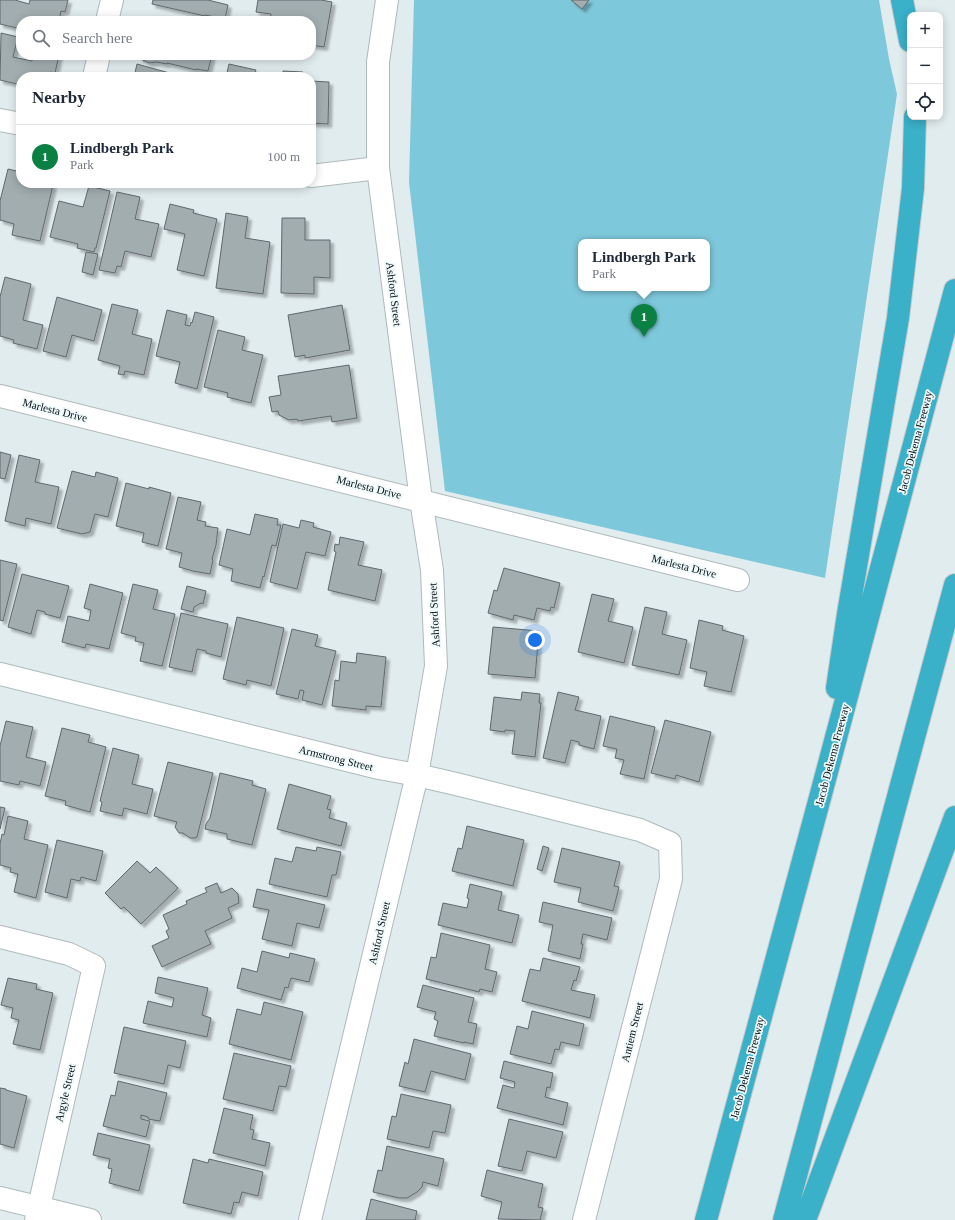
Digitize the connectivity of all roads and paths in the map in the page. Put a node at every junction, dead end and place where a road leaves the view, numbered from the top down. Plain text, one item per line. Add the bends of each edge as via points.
1 (112, 0) edge
2 (387, 0) edge
3 (902, 0) edge
4 (108, 16) edge
5 (907, 25) edge
6 (98, 60) edge
7 (95, 72) edge
8 (0, 120) edge
9 (915, 120) edge
10 (16, 123) edge
11 (378, 168) junction
12 (316, 175) edge
13 (955, 290) edge
14 (0, 396) edge
15 (421, 500) junction
16 (738, 580) dead end
17 (955, 585) edge
18 (0, 674) edge
19 (417, 775) junction
20 (821, 794) junction
21 (955, 817) edge
22 (670, 844) joint
23 (0, 937) edge
24 (0, 1198) edge
25 (37, 1214) edge
26 (90, 1220) edge
27 (310, 1220) edge
28 (584, 1220) edge
29 (706, 1220) edge
30 (784, 1220) edge
31 (805, 1220) edge

1 - 4 street
2 - 11 street, Ashford Street via 378,62
3 - 5 highway
6 - 7 street
8 - 10 street
9 - 20 highway via 913,188 898,318 848,614
11 - 12 street
11 - 15 street, Ashford Street
13 - 20 highway, Jacob Dekema Freeway
14 - 15 street, Marlesta Drive
15 - 16 street, Marlesta Drive
15 - 19 street, Ashford Street via 432,570 436,666
17 - 30 highway
18 - 19 street, Armstrong Street via 379,768
19 - 22 street, Armstrong Street via 640,830
19 - 27 street, Ashford Street
20 - 29 highway, Jacob Dekema Freeway
21 - 31 highway
22 - 28 street, Antiem Street via 671,879
23 - 25 street, Argyle Street via 69,954 94,966
24 - 25 street
25 - 26 street

